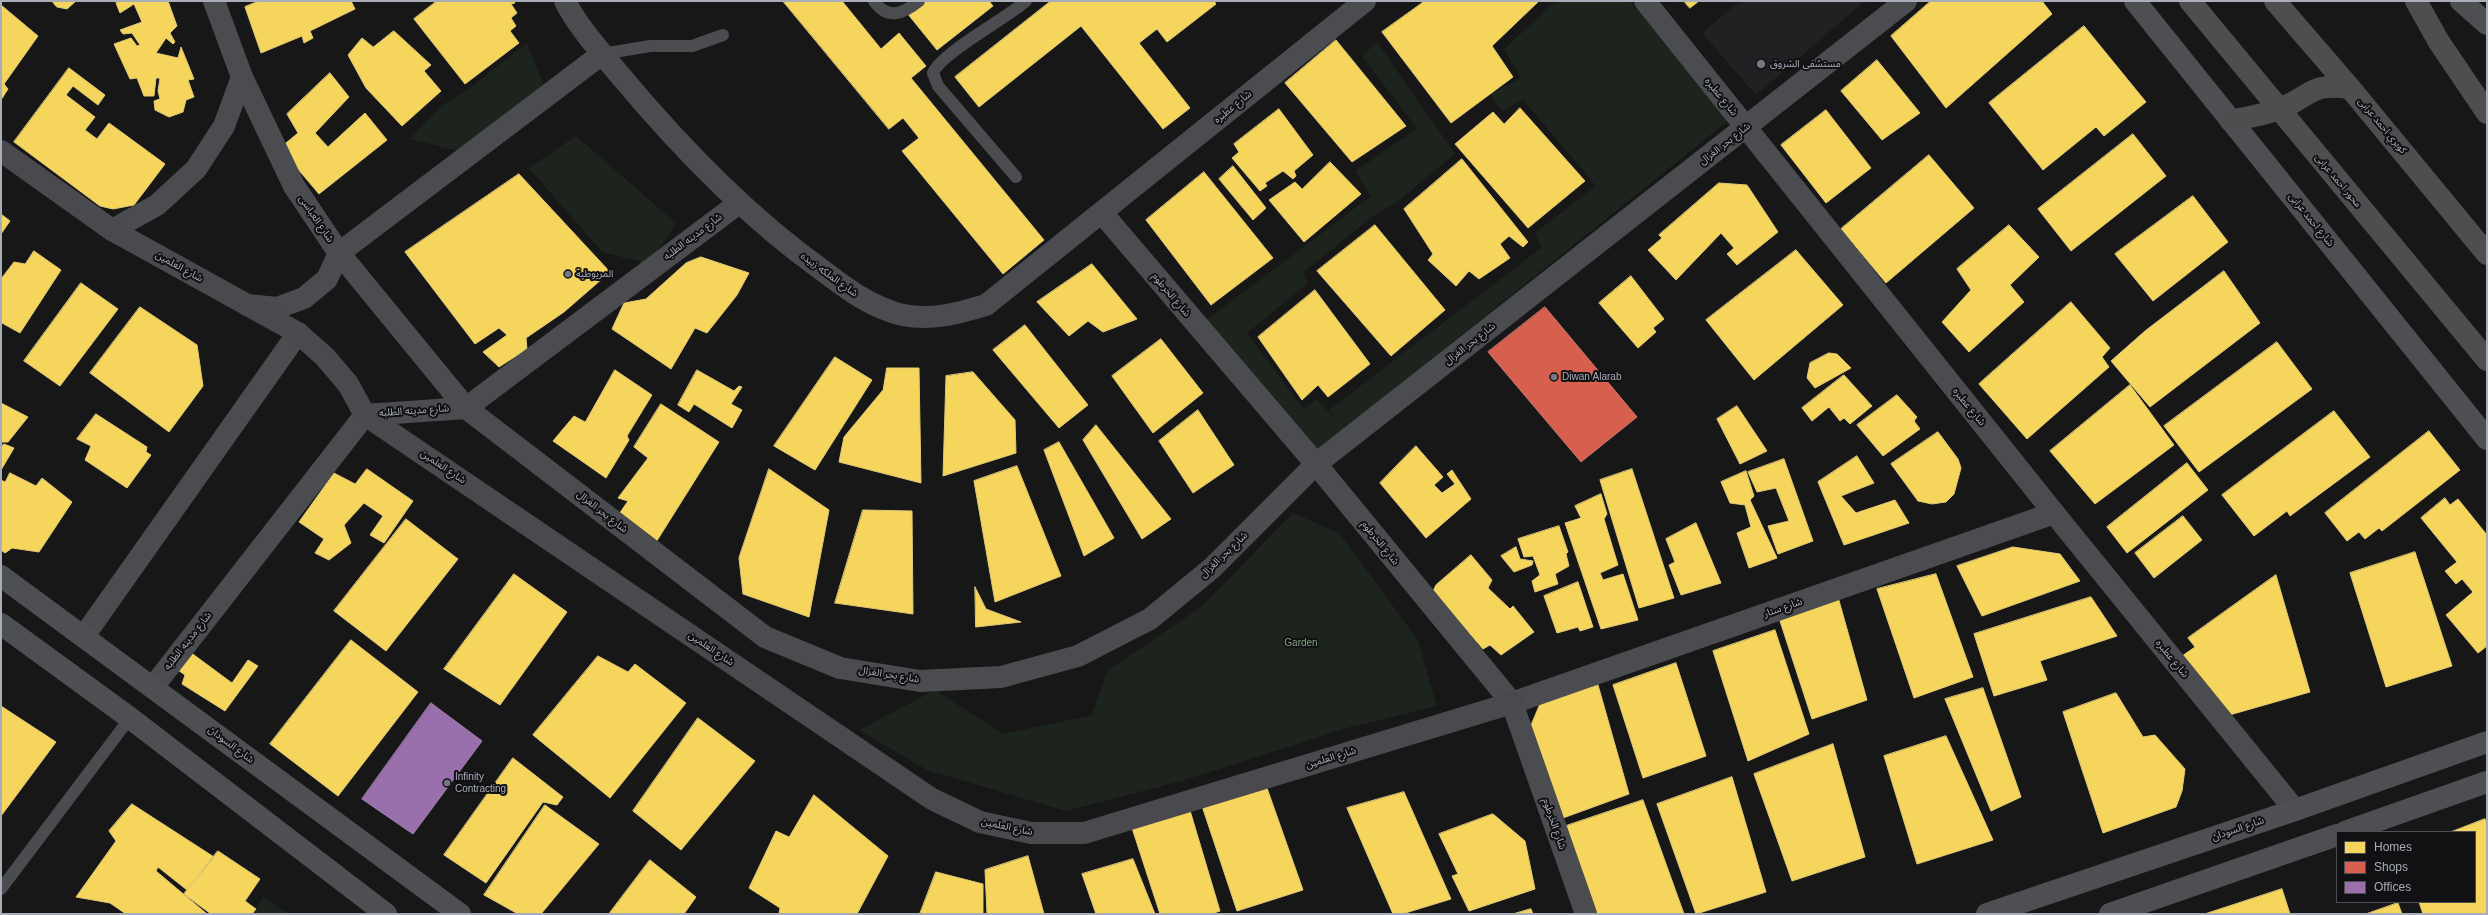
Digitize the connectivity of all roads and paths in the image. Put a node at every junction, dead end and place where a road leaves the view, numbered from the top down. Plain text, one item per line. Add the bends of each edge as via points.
1 (214, 1) edge
2 (565, 1) edge
3 (874, 1) edge
4 (919, 1) edge
5 (1365, 1) edge
6 (1645, 1) edge
7 (1906, 1) edge
8 (2135, 1) edge
9 (2190, 1) edge
10 (2275, 1) edge
11 (2416, 1) edge
12 (2462, 1) edge
13 (1019, 3) edge
14 (2487, 24) edge
15 (723, 35) dead end
16 (602, 54) junction
17 (242, 77) junction
18 (2350, 88) junction
19 (2484, 109) edge
20 (2231, 121) junction
21 (1746, 128) junction
22 (1, 151) edge
23 (1016, 177) dead end
24 (739, 203) junction
25 (1102, 213) junction
26 (112, 230) junction
27 (339, 253) junction
28 (2487, 254) edge
29 (247, 305) junction
30 (298, 333) junction
31 (2487, 360) edge
32 (466, 408) junction
33 (365, 415) junction
34 (2487, 439) edge
35 (1316, 464) junction
36 (2054, 513) junction
37 (1, 576) edge
38 (1, 624) edge
39 (84, 636) junction
40 (153, 687) junction
41 (1512, 704) junction
42 (130, 718) junction
43 (2487, 742) edge
44 (2487, 782) edge
45 (2295, 810) junction
46 (2348, 831) edge
47 (2336, 835) edge
48 (1, 889) edge
49 (385, 914) edge
50 (460, 914) edge
51 (1586, 914) edge
52 (1987, 914) edge
53 (2110, 914) edge

1 - 17 street, شارع العباسى
2 - 16 street, شارع الملكه زبيده
3 - 4 lane via 883,10 898,13 906,12
5 - 25 street, شارع عطبره
6 - 21 street, شارع عطبره
7 - 21 street, شارع بحر الغزال
8 - 20 main road, شارع احمد عرابى
9 - 31 highway, محور احمد عرابى, bridge
10 - 18 highway, كوبري احمد عرابى
11 - 19 highway via 2439,42
12 - 14 main road
13 - 23 lane via 943,61 935,68 933,78
15 - 16 lane via 692,46 650,46
16 - 24 street, شارع الملكه زبيده via 680,144
16 - 27 street
17 - 26 street via 224,126 196,169 157,205
17 - 27 street, شارع العباسى via 294,186
18 - 20 highway via 2321,87 2281,109
18 - 28 highway, كوبري احمد عرابى
20 - 34 main road, شارع احمد عرابى
21 - 35 street, شارع بحر الغزال
21 - 36 street, شارع عطبره
22 - 26 street, شارع العلمين
24 - 25 street, شارع الملكه زبيده via 799,254 864,301 904,315 939,316 986,305
24 - 32 street, شارع مدينه الطلبه
25 - 35 street, شارع الخرطوم
26 - 29 street, شارع العلمين
27 - 29 street via 326,279 304,298 277,308
27 - 32 street, شارع العباسى
29 - 30 street, شارع العلمين
30 - 33 street, شارع العلمين via 325,356 348,384
30 - 39 street
32 - 33 street, شارع مدينه الطلبه
32 - 35 street, شارع بحر الغزال via 765,637 840,668 920,681 1001,677 1078,656 1150,619 1212,568
33 - 40 street, شارع مدينه الطلبه
33 - 41 street, شارع العلمين via 932,799 980,822 1031,833 1084,833
35 - 41 street, شارع الخرطوم
36 - 41 street, شارع سنار
36 - 45 street, شارع عطبره
37 - 39 main road, شارع السودان
38 - 42 main road
39 - 40 main road, شارع السودان
40 - 50 main road, شارع السودان
41 - 51 street, شارع الخرطوم
42 - 48 lane
42 - 49 main road
43 - 45 main road, شارع السودان
44 - 46 main road
45 - 52 main road, شارع السودان
47 - 53 main road

